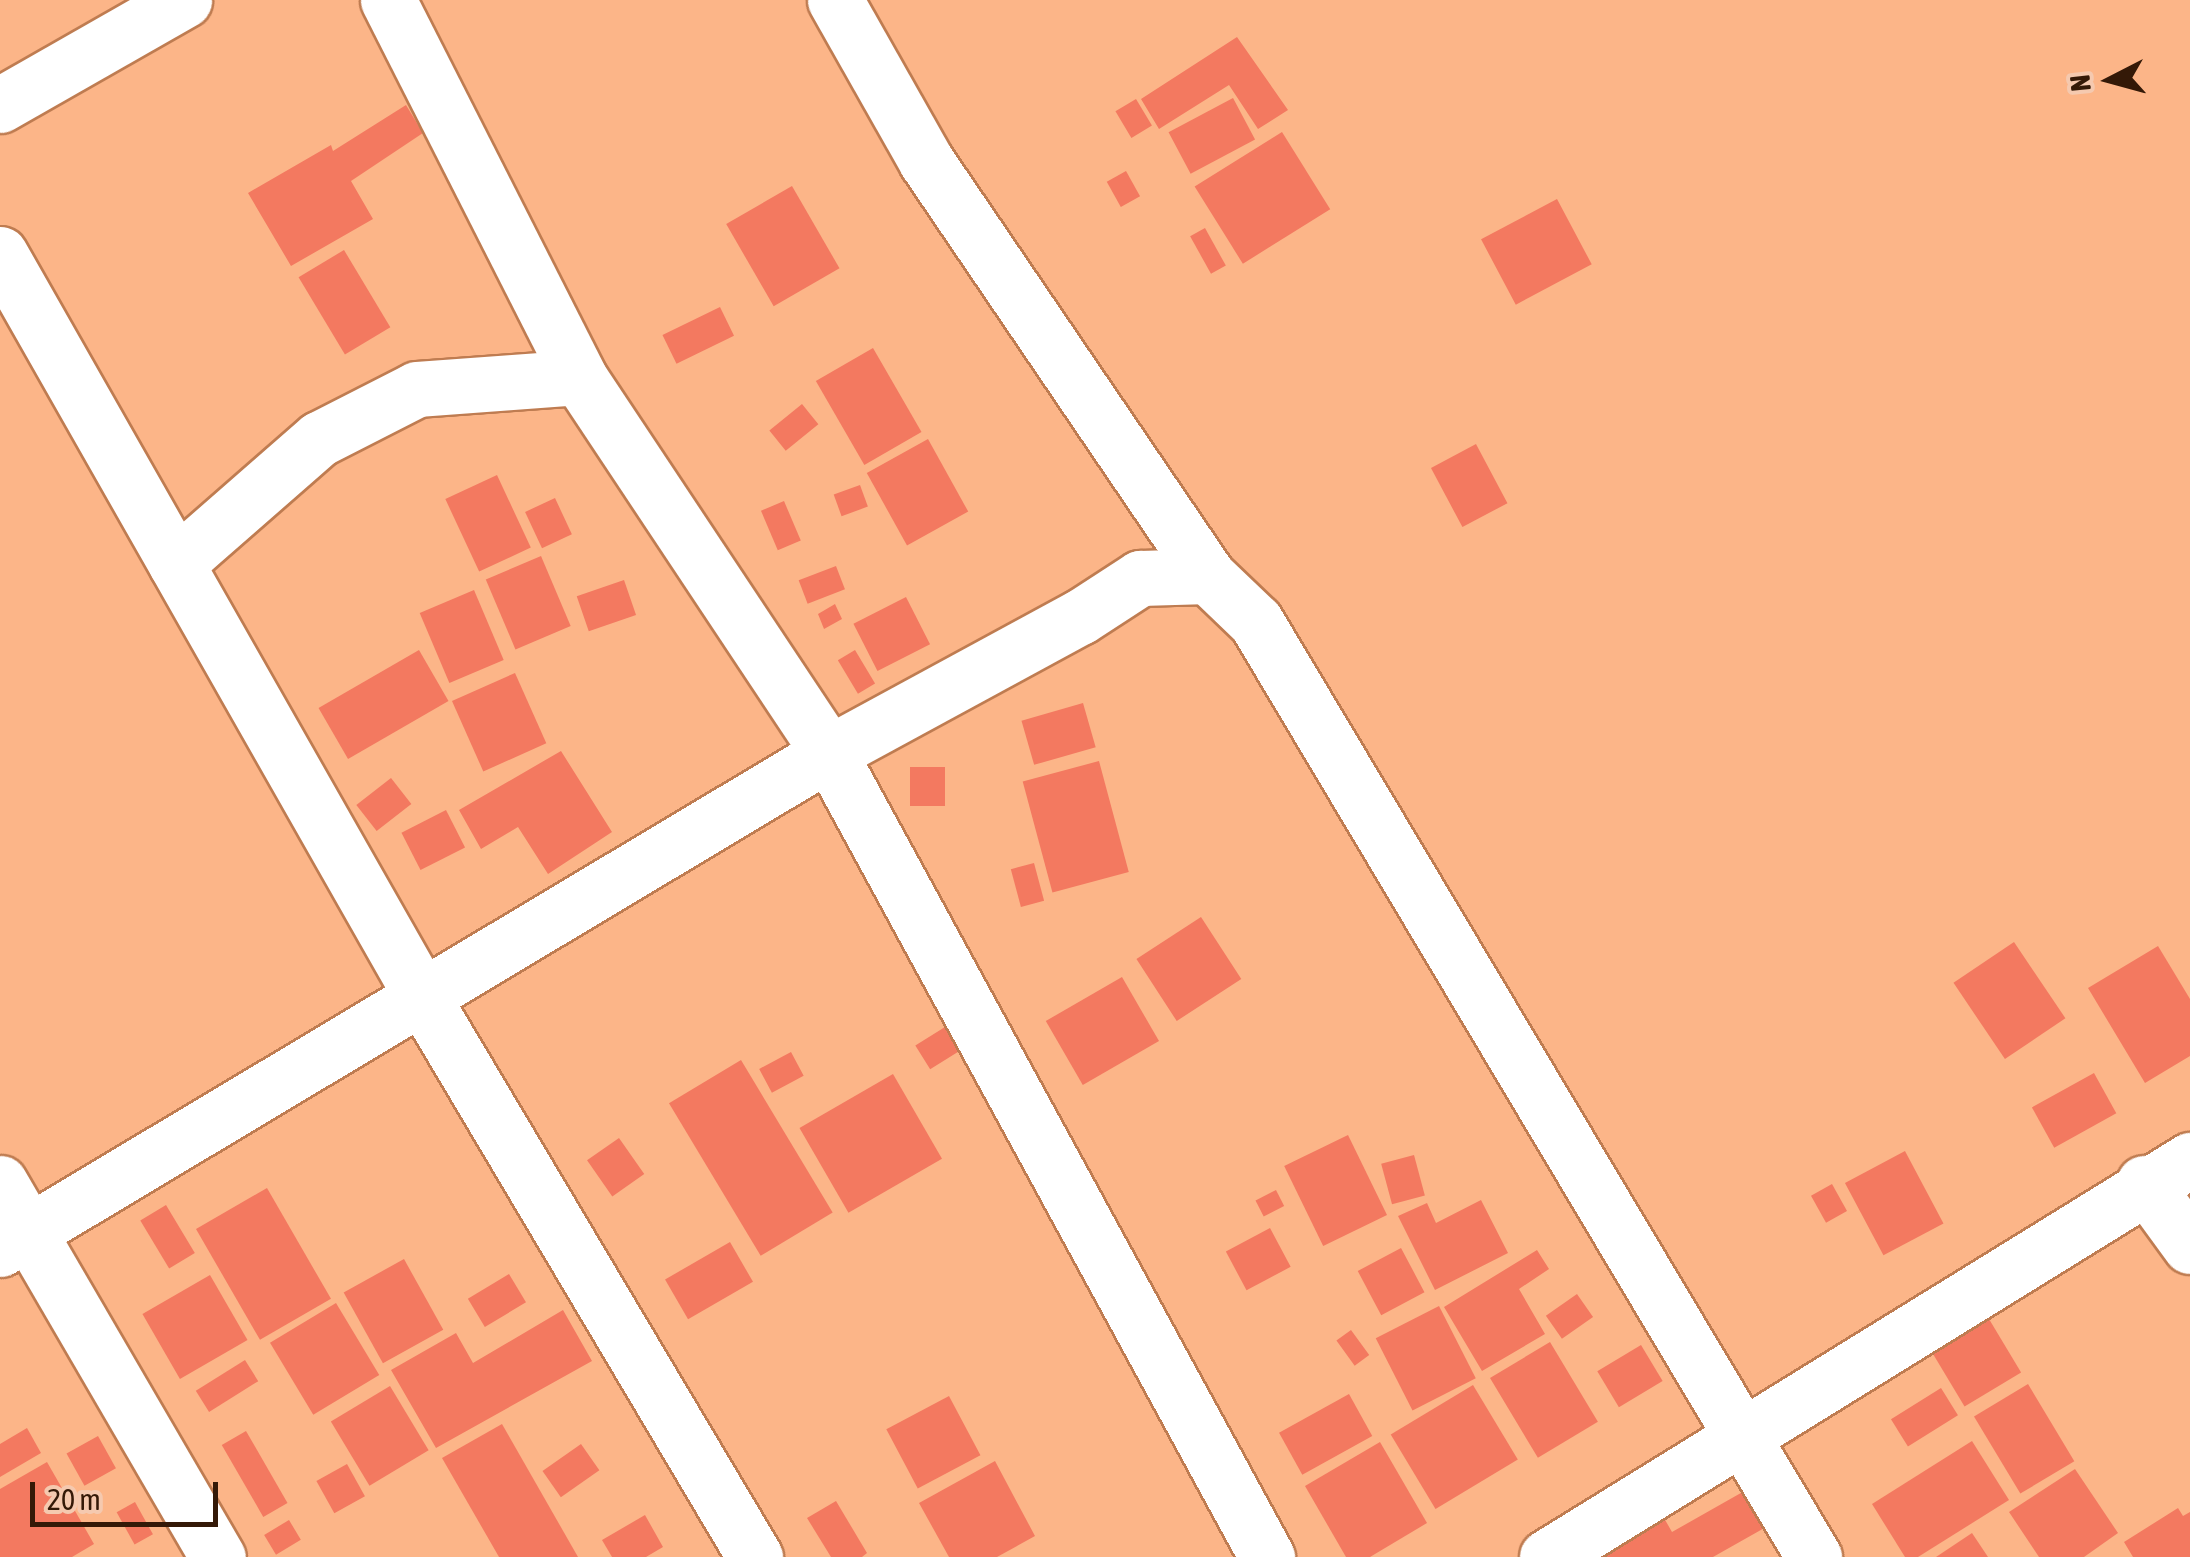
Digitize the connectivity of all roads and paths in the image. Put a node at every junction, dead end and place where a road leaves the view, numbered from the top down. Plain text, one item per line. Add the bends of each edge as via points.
1 (184, 0) edge
2 (388, 0) edge
3 (835, 0) edge
4 (0, 105) edge
5 (0, 254) edge
6 (578, 377) junction
7 (176, 564) junction
8 (1208, 576) junction
9 (829, 753) junction
10 (421, 995) junction
11 (2167, 1171) edge
12 (0, 1183) edge
13 (16, 1240) edge
14 (2190, 1246) edge
15 (1744, 1438) junction
16 (218, 1557) edge
17 (756, 1557) edge
18 (1268, 1557) edge
19 (1547, 1557) edge
20 (1814, 1557) edge

1 - 4 street
2 - 6 street
3 - 8 street via 926,160
5 - 7 street
6 - 7 street via 417,388 318,439
6 - 9 street
7 - 10 street
8 - 9 street via 1140,578 1080,618
8 - 15 street via 1256,622
9 - 10 street
9 - 18 street
10 - 13 street
10 - 17 street
11 - 14 street
11 - 15 street
12 - 13 street
13 - 16 street
15 - 19 street
15 - 20 street

